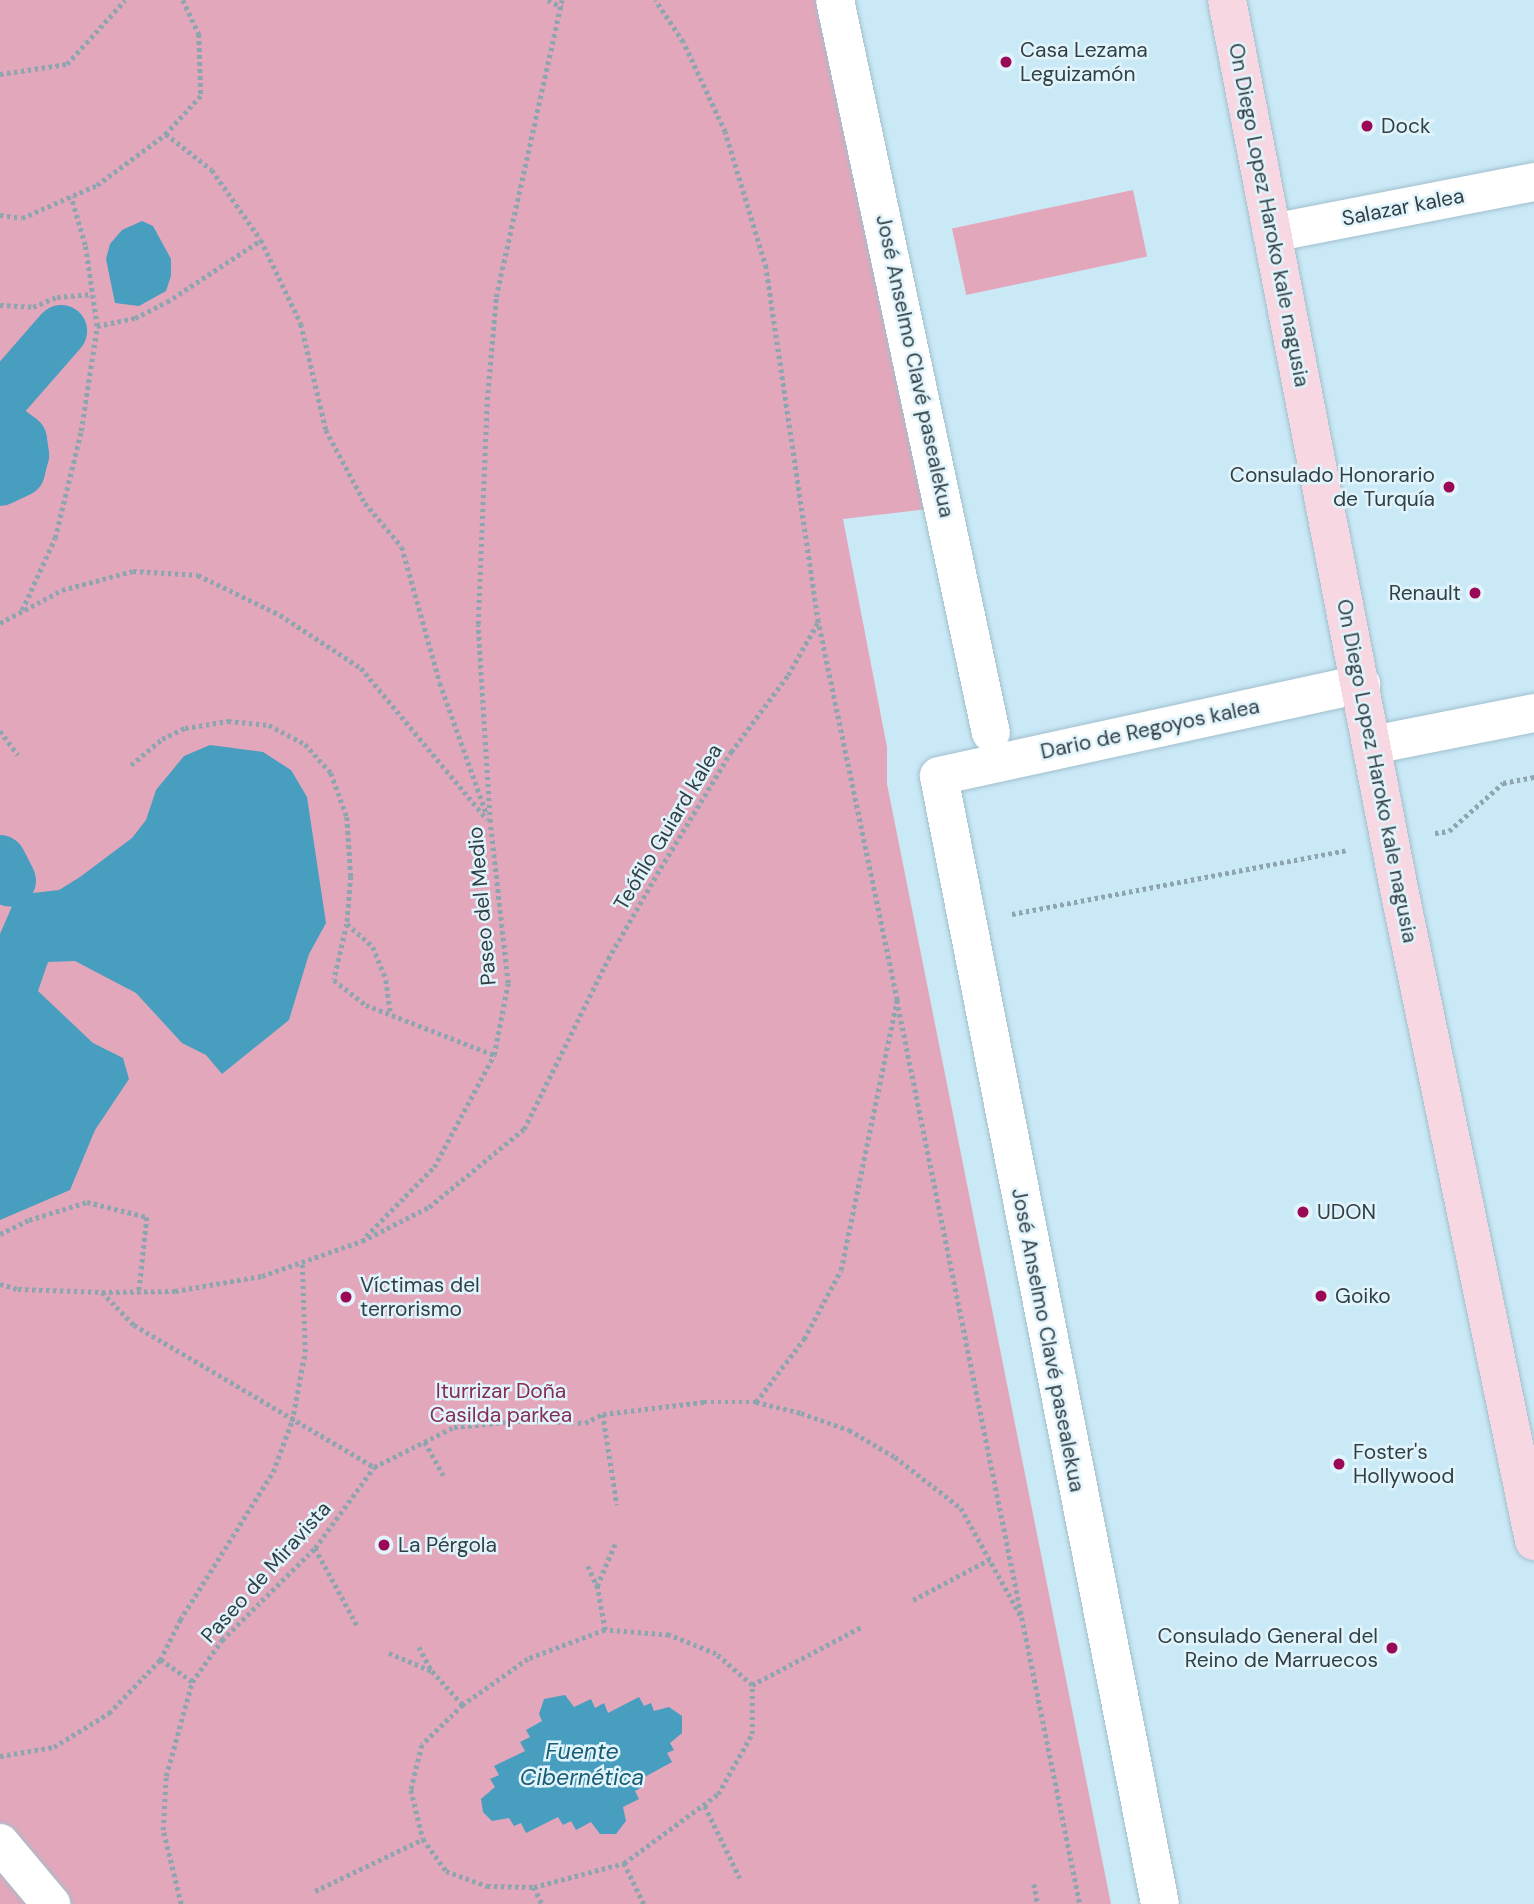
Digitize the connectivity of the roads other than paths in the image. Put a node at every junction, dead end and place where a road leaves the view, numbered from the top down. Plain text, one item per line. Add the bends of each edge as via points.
1 (835, 0) edge
2 (1227, 0) edge
3 (1534, 182) edge
4 (1272, 233) junction
5 (1361, 684) junction
6 (1534, 713) edge
7 (991, 733) dead end
8 (1373, 746) junction
9 (939, 776) joint
10 (1534, 1541) edge
11 (0, 1843) edge
12 (51, 1904) edge
13 (1160, 1904) edge

1 - 7 street, José Anselmo Clavé pasealekua
2 - 4 main road, On Diego Lopez Haroko kale nagusia
3 - 4 street, Salazar kalea
4 - 5 main road, On Diego Lopez Haroko kale nagusia
5 - 8 main road, On Diego Lopez Haroko kale nagusia
5 - 9 street, Dario de Regoyos kalea
6 - 8 street
8 - 10 main road, On Diego Lopez Haroko kale nagusia
9 - 13 street, José Anselmo Clavé pasealekua
11 - 12 street

